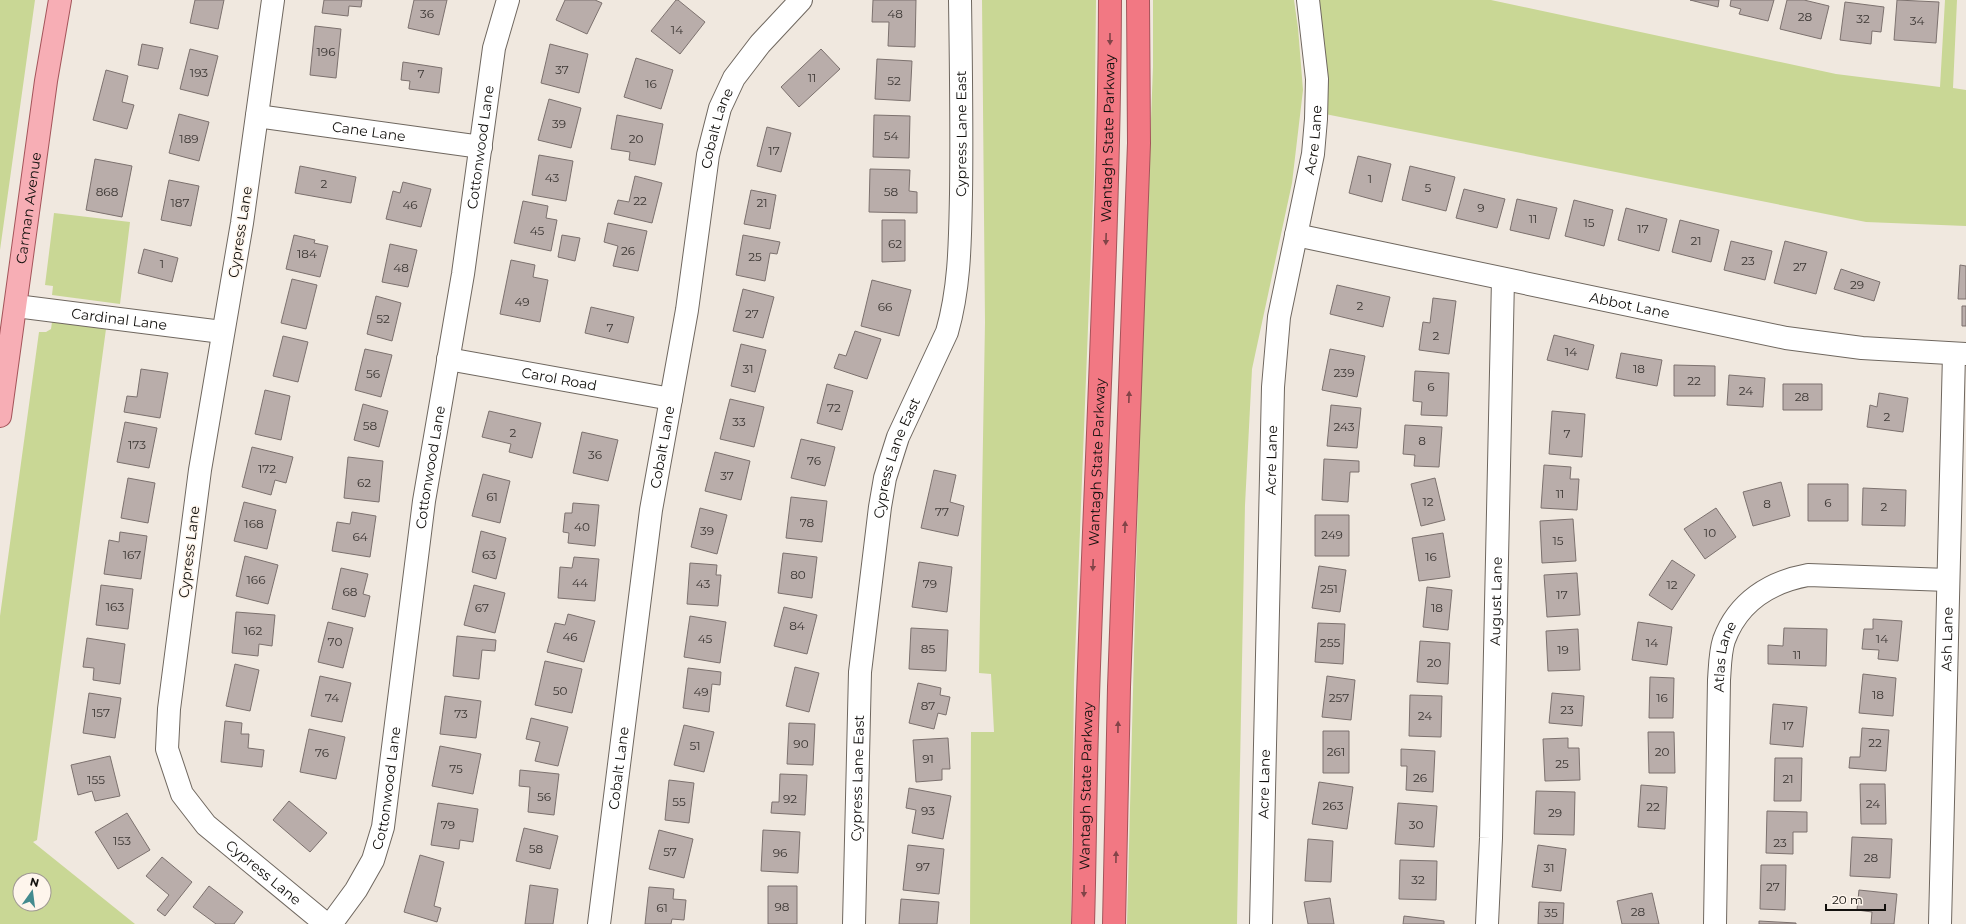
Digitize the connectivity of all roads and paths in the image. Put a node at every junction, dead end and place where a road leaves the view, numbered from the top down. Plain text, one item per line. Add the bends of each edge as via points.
1 (60, 0) edge
2 (273, 0) edge
3 (508, 0) edge
4 (801, 0) edge
5 (960, 0) edge
6 (1110, 0) edge
7 (1138, 0) edge
8 (1308, 0) edge
9 (257, 116) junction
10 (481, 147) junction
11 (1296, 235) junction
12 (1503, 279) junction
13 (16, 306) junction
14 (222, 332) junction
15 (1960, 354) edge
16 (448, 358) junction
17 (671, 399) junction
18 (0, 416) edge
19 (1948, 580) junction
20 (326, 924) edge
21 (331, 924) edge
22 (599, 924) edge
23 (854, 924) edge
24 (1084, 924) edge
25 (1114, 924) edge
26 (1261, 924) edge
27 (1487, 924) edge
28 (1715, 924) edge
29 (1940, 924) edge

1 - 13 main road, Carman Avenue via 46,82
2 - 9 street, Cypress Lane
3 - 10 street, Cottonwood Lane via 494,48
4 - 17 street, Cobalt Lane via 734,78 720,108 708,155 687,310
5 - 23 street, Cypress Lane East via 962,126 958,278 947,332 898,437 885,478 880,507 860,672
6 -> 24 highway, Wantagh State Parkway via 1104,320 1087,730
25 -> 7 highway, Wantagh State Parkway via 1118,687 1139,151
8 - 11 street, Acre Lane via 1317,80 1316,119 1313,154
9 - 10 street, Cane Lane
9 - 14 street, Cypress Lane via 242,223
10 - 16 street, Cottonwood Lane
11 - 12 street, Abbot Lane
11 - 26 street, Acre Lane via 1279,317 1273,387
12 - 15 street, Abbot Lane via 1786,338 1862,348
12 - 27 street, August Lane
13 - 14 street, Cardinal Lane
13 - 18 main road, Carman Avenue
14 - 20 street, Cypress Lane via 200,470 169,709 167,749 182,794 206,825
15 - 19 street, Ash Lane
16 - 17 street, Carol Road
16 - 21 street, Cottonwood Lane via 424,501 383,827 373,860 356,890
17 - 22 street, Cobalt Lane via 651,510
19 - 28 street, Atlas Lane via 1808,575 1788,579 1767,588 1750,602 1734,622 1724,641 1719,680
19 - 29 street, Ash Lane

